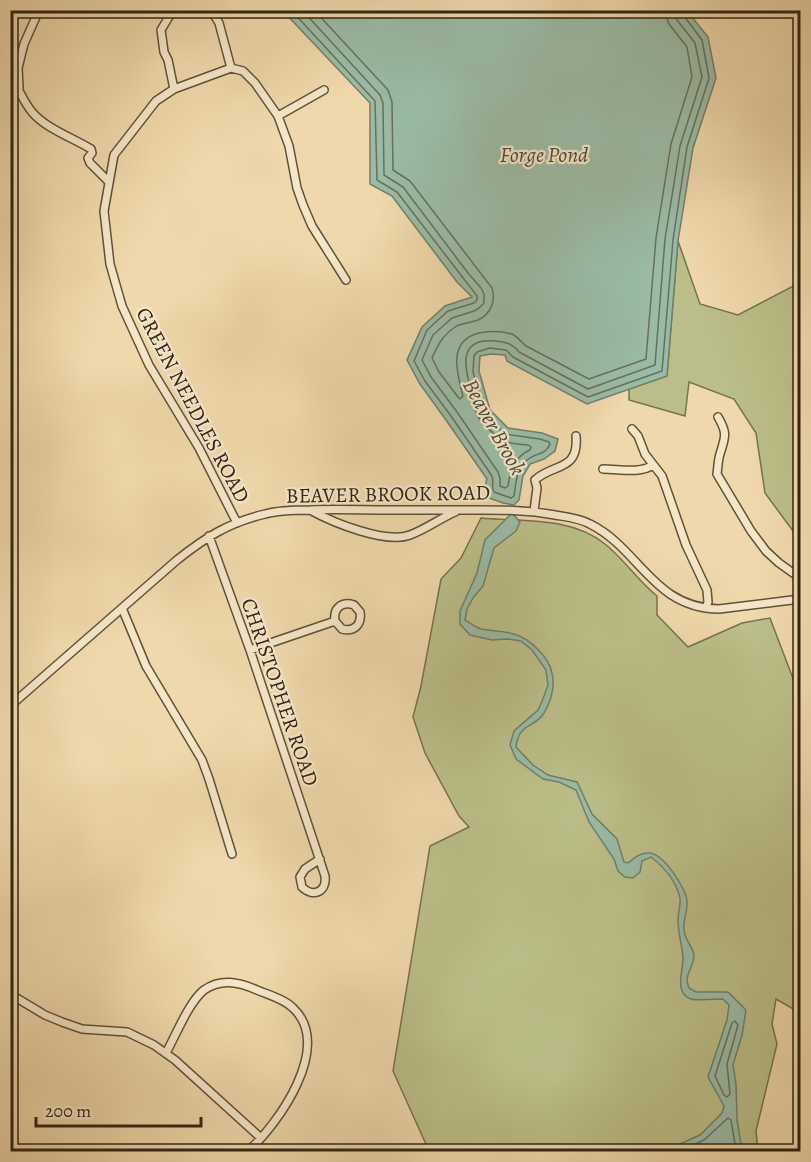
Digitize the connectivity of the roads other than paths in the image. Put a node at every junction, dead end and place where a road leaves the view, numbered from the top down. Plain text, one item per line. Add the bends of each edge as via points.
1 (39, 10) edge
2 (172, 10) edge
3 (211, 10) edge
4 (231, 68) junction
5 (10, 75) edge
6 (174, 89) junction
7 (19, 90) junction
8 (324, 90) dead end
9 (278, 116) junction
10 (108, 181) junction
11 (346, 280) dead end
12 (718, 417) dead end
13 (632, 429) dead end
14 (576, 436) dead end
15 (654, 465) junction
16 (603, 469) dead end
17 (310, 510) junction
18 (460, 510) junction
19 (531, 510) junction
20 (237, 523) junction
21 (209, 536) junction
22 (801, 578) edge
23 (801, 599) edge
24 (122, 608) junction
25 (706, 608) junction
26 (335, 621) dead end
27 (250, 650) junction
28 (10, 706) edge
29 (232, 854) dead end
30 (320, 859) junction
31 (10, 994) edge
32 (166, 1053) junction
33 (261, 1138) junction
34 (247, 1152) edge

1 - 7 street via 18,68
2 - 6 street via 161,30
3 - 4 street via 219,23
4 - 6 street, GREEN NEEDLES ROAD
4 - 9 street via 243,71 255,83
5 - 7 street
6 - 10 street, GREEN NEEDLES ROAD via 156,101 114,155
7 - 10 street via 41,121 91,149 90,163
8 - 9 street
9 - 11 street via 303,205
10 - 20 street, GREEN NEEDLES ROAD via 108,248 122,306 149,365 200,448
12 - 22 street via 725,440 717,474 766,551
13 - 15 street
14 - 19 street via 576,450 569,462 535,480 537,488
15 - 16 street via 640,471
15 - 25 street via 662,476 686,545 707,590
17 - 18 street, BEAVER BROOK ROAD
17 - 18 street via 352,528 399,538
17 - 20 street, BEAVER BROOK ROAD via 275,512
18 - 19 street, BEAVER BROOK ROAD
19 - 25 street, BEAVER BROOK ROAD via 591,525 615,541 672,596
20 - 21 street, BEAVER BROOK ROAD
21 - 24 street, BEAVER BROOK ROAD
21 - 27 street, CHRISTOPHER ROAD
23 - 25 street, BEAVER BROOK ROAD
24 - 28 street, BEAVER BROOK ROAD
24 - 29 street via 146,666 202,760
26 - 27 street
27 - 30 street, CHRISTOPHER ROAD
30 - 30 street, CHRISTOPHER ROAD via 326,883 319,891 310,892 302,887 300,877
31 - 32 street via 62,1022 82,1029 127,1032
32 - 33 street
32 - 33 street via 193,1002 213,985 240,983 294,1008 306,1030 304,1061 288,1102
33 - 34 street

